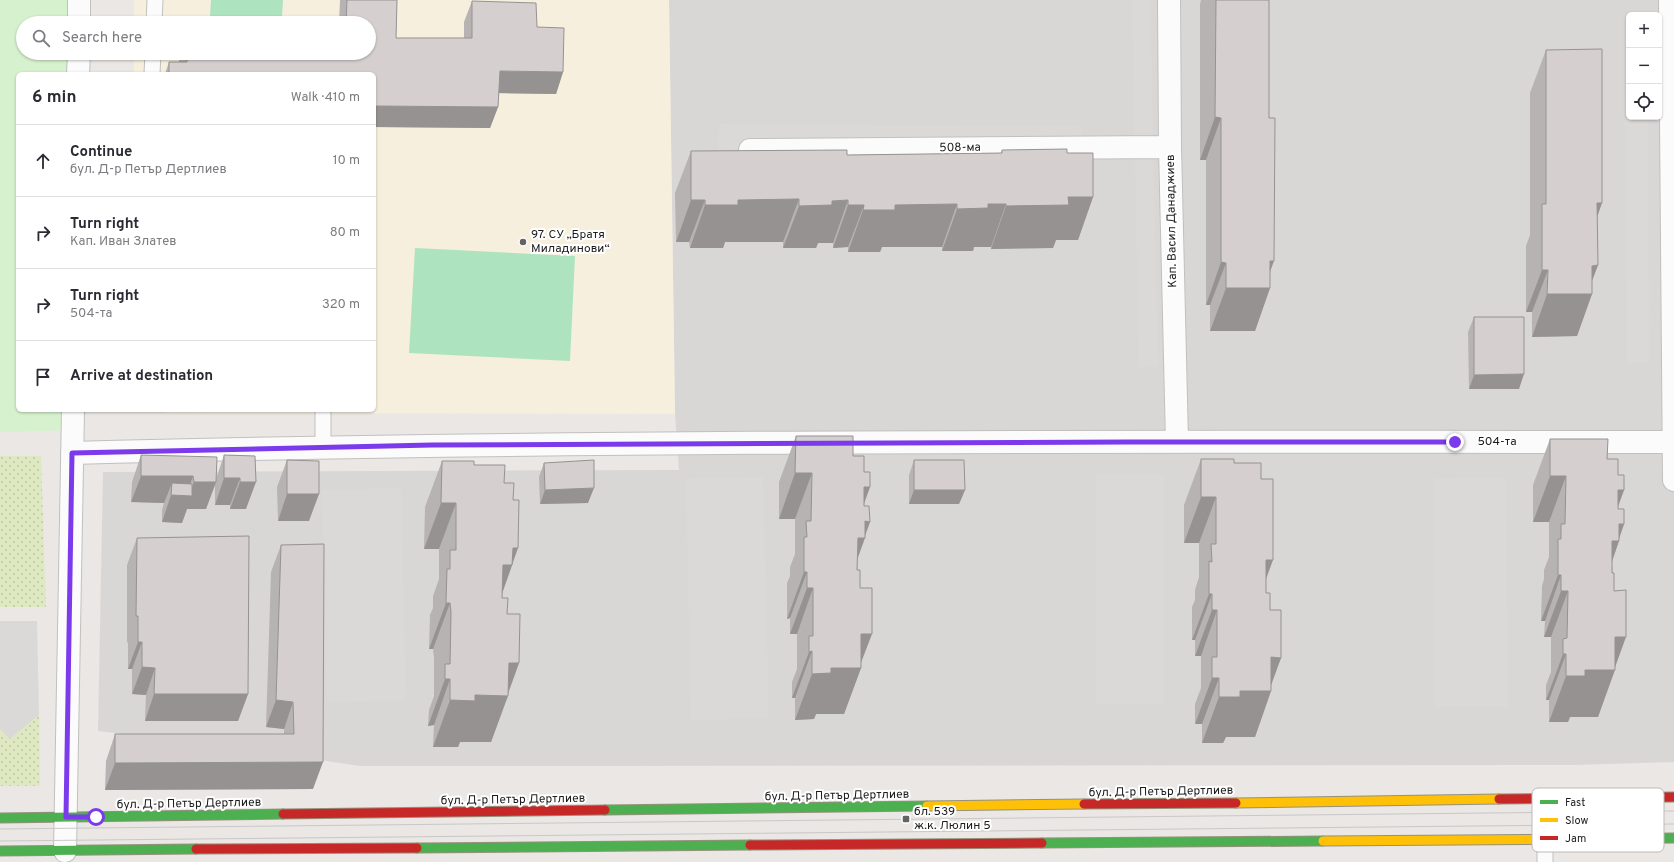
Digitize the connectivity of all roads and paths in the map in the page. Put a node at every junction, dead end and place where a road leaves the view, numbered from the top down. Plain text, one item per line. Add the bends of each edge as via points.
1 (79, 0) edge
2 (155, 0) edge
3 (1169, 0) edge
4 (1670, 0) edge
5 (79, 16) edge
6 (154, 16) edge
7 (78, 60) edge
8 (153, 60) edge
9 (78, 72) edge
10 (152, 72) edge
11 (1170, 147) junction
12 (750, 150) edge
13 (73, 412) edge
14 (323, 412) edge
15 (1674, 416) edge
16 (1177, 442) junction
17 (1674, 442) edge
18 (323, 446) junction
19 (72, 453) junction
20 (1674, 480) edge
21 (1664, 797) edge
22 (1674, 797) edge
23 (1532, 799) edge
24 (66, 817) junction
25 (0, 818) edge
26 (1664, 838) edge
27 (1674, 838) edge
28 (1532, 839) edge
29 (0, 851) edge
30 (65, 851) junction

1 - 5 street
2 - 6 lane
3 - 11 street, Кап. Васил Данаджиев
4 - 15 street
7 - 9 street
8 - 10 lane
11 - 12 street, 508-ма
11 - 16 street, Кап. Васил Данаджиев
13 - 19 street
14 - 18 lane
15 - 17 street
16 - 17 street, 504-та
16 - 18 street, 504-та
17 - 20 street
18 - 19 street, 504-та
19 - 24 street
21 - 22 main road, бул. Д-р Петър Дертлиев
23 - 24 main road, бул. Д-р Петър Дертлиев
24 - 25 main road, бул. Д-р Петър Дертлиев
24 - 30 street
26 - 27 main road
28 - 30 main road
29 - 30 main road

